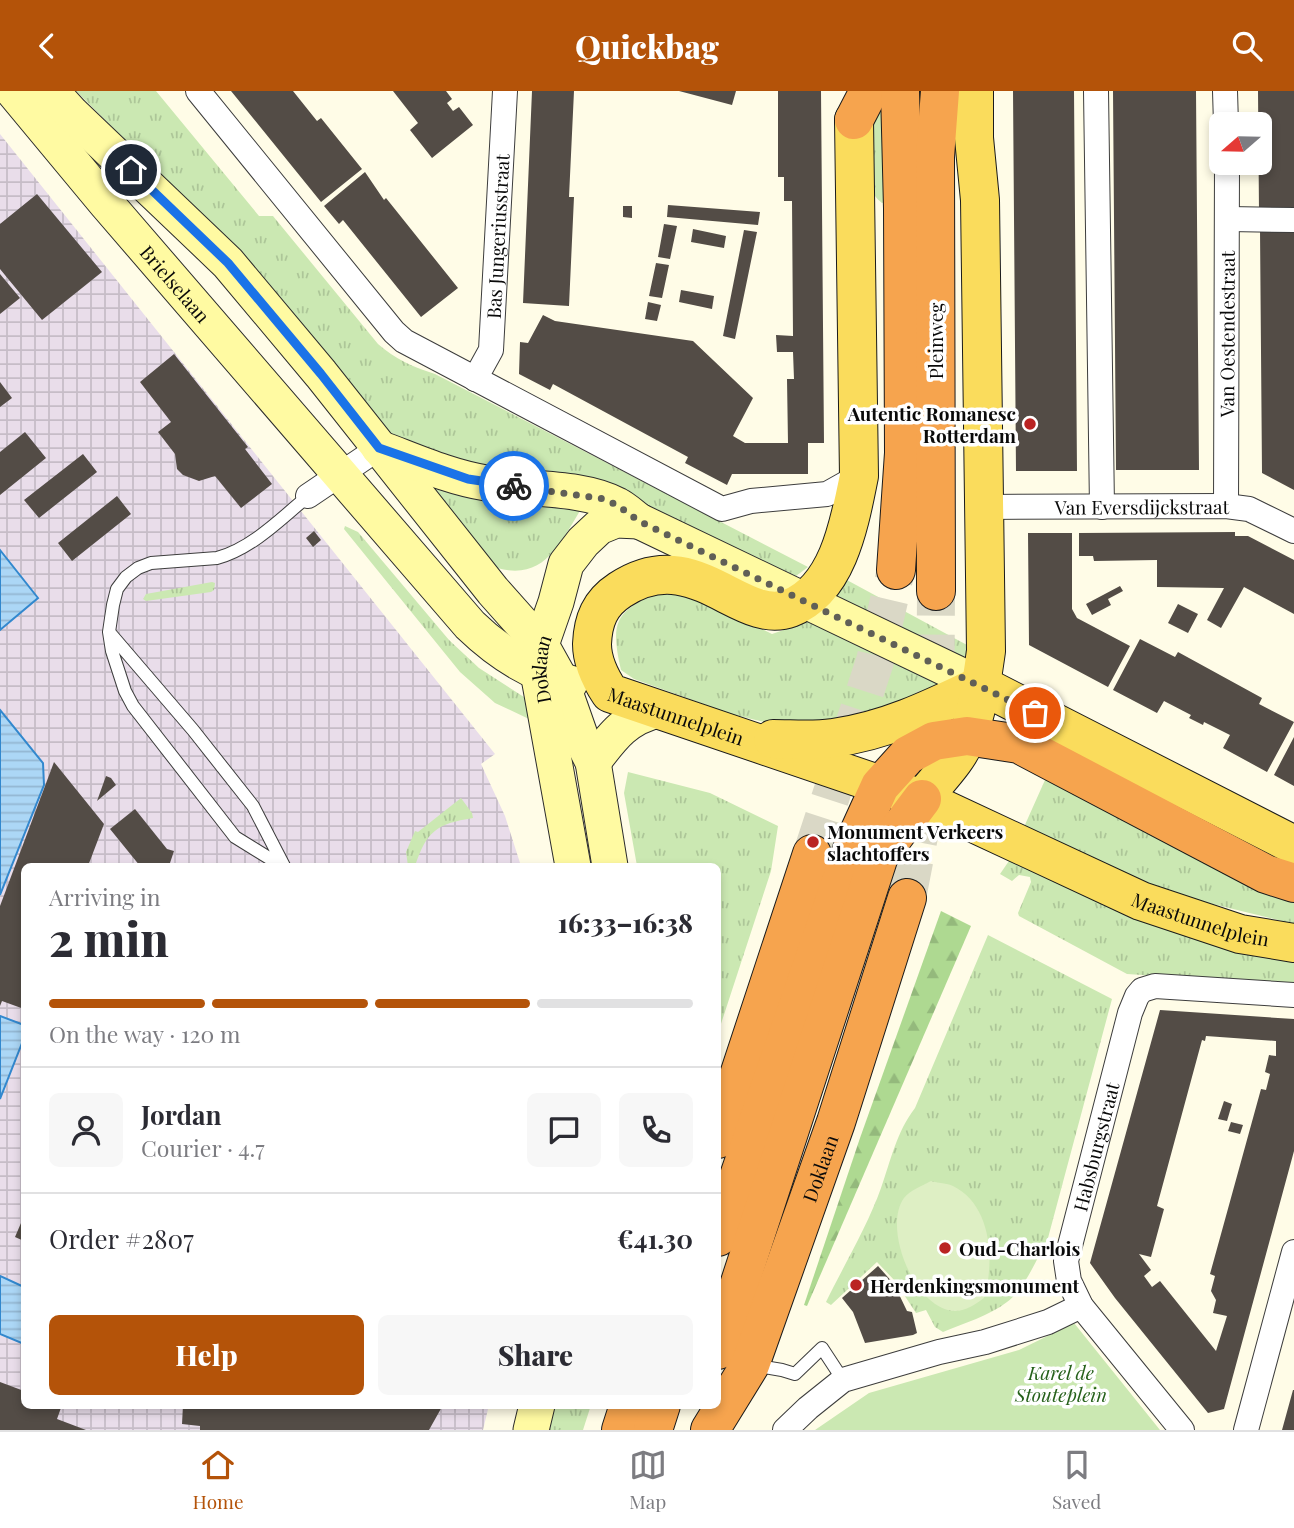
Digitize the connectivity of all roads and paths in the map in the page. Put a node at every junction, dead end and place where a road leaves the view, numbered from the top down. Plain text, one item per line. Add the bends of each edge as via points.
1 (13, 91) edge
2 (51, 91) edge
3 (198, 91) edge
4 (505, 91) edge
5 (900, 91) edge
6 (940, 91) edge
7 (974, 91) edge
8 (1096, 91) edge
9 (1225, 91) edge
10 (858, 101) edge
11 (1226, 112) edge
12 (1227, 175) edge
13 (1228, 219) junction
14 (1294, 220) edge
15 (475, 379) junction
16 (379, 448) junction
17 (341, 473) junction
18 (859, 476) junction
19 (308, 496) joint
20 (1226, 506) junction
21 (984, 507) junction
22 (1102, 507) junction
23 (639, 521) junction
24 (1294, 531) edge
25 (566, 564) junction
26 (896, 570) tunnel mouth
27 (493, 591) junction
28 (936, 591) tunnel mouth
29 (804, 601) junction
30 (109, 632) junction
31 (547, 666) junction
32 (981, 685) junction
33 (610, 693) junction
34 (658, 710) junction
35 (967, 736) junction
36 (744, 740) junction
37 (593, 762) junction
38 (880, 786) junction
39 (922, 799) junction
40 (1294, 845) edge
41 (812, 854) tunnel mouth
42 (278, 863) edge
43 (282, 863) edge
44 (573, 863) edge
45 (610, 863) edge
46 (1294, 883) edge
47 (907, 898) tunnel mouth
48 (1294, 943) edge
49 (1294, 995) edge
50 (721, 1130) edge
51 (721, 1228) edge
52 (1294, 1252) edge
53 (1081, 1306) junction
54 (734, 1357) edge
55 (843, 1380) junction
56 (721, 1397) edge
57 (536, 1409) edge
58 (628, 1409) edge
59 (660, 1409) edge
60 (698, 1409) edge
61 (717, 1409) edge
62 (531, 1430) edge
63 (621, 1430) edge
64 (653, 1430) edge
65 (691, 1430) edge
66 (710, 1430) edge
67 (785, 1430) edge
68 (1182, 1430) edge
69 (1246, 1430) edge

1 - 17 main road, Brielselaan
2 - 16 main road via 228,263
3 - 15 street via 394,332
4 - 15 street, Bas Jungeriusstraat via 491,350
5 - 26 highway, Pleinweg via 904,453
6 - 28 highway, Pleinweg via 935,157
7 - 21 main road
8 - 22 street
9 - 11 street
10 - 18 main road
12 - 13 street, Van Oestendestraat
13 - 14 street
13 - 20 street, Van Oestendestraat
15 - 18 street via 722,509 827,494
16 - 17 street
16 - 23 main road via 486,484 604,499
16 - 27 main road
17 - 19 street
17 - 31 main road, Brielselaan via 470,625 498,650
18 - 29 main road via 848,531 835,561
19 - 30 lane via 228,555 138,568 117,589
20 - 22 street, Van Eversdijckstraat
20 - 24 street, Van Eversdijckstraat via 1249,509
21 - 22 street, Van Eversdijckstraat
21 - 32 main road via 987,639
23 - 25 main road, Doklaan via 616,520 599,527
23 - 29 main road
25 - 27 main road via 519,597 506,598
25 - 31 main road, Doklaan
27 - 31 main road
29 - 32 main road
29 - 33 main road, Maastunnelplein via 771,611 674,574 632,582 601,608 593,630 595,665
30 - 42 lane via 117,669 133,706 235,837
30 - 43 lane via 253,806
31 - 33 main road, Brielselaan
31 - 37 main road, Doklaan
31 - 44 main road, Doklaan
32 - 35 main road
32 - 36 main road via 873,731 830,739
32 - 40 main road
33 - 34 main road, Maastunnelplein
34 - 36 main road, Maastunnelplein
34 - 37 main road via 626,724
35 - 38 highway via 933,741 908,755
35 - 39 main road
35 - 46 highway via 1019,744 1266,874
36 - 38 main road, Maastunnelplein
37 - 45 main road, Doklaan
38 - 39 main road, Maastunnelplein
38 - 51 highway via 836,892
39 - 48 main road, Maastunnelplein via 1141,901 1240,934
39 - 54 highway via 880,856
41 - 50 highway
47 - 54 highway, Doklaan via 836,1122
49 - 53 street, Habsburgstraat via 1155,986 1137,996 1066,1261
52 - 69 street
53 - 55 street via 985,1342
53 - 68 street, Habsburgstraat
54 - 55 lane via 795,1374 822,1347
54 - 56 highway, Doklaan
55 - 67 street
57 - 62 main road
58 - 63 highway
59 - 64 highway
60 - 65 highway
61 - 66 highway, Doklaan

